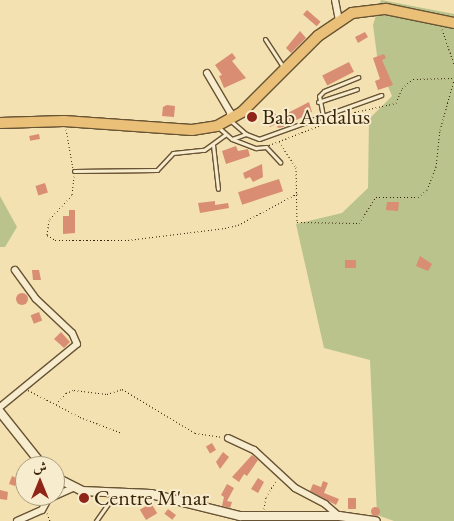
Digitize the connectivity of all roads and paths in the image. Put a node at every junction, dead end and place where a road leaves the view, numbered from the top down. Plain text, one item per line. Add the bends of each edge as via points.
1 (335, 0) edge
2 (339, 20) junction
3 (440, 21) junction
4 (454, 23) edge
5 (265, 40) dead end
6 (454, 64) edge
7 (284, 70) junction
8 (207, 73) dead end
9 (358, 77) dead end
10 (454, 79) edge
11 (356, 89) dead end
12 (381, 95) dead end
13 (318, 102) junction
14 (324, 116) junction
15 (230, 120) junction
16 (64, 121) junction
17 (0, 123) edge
18 (217, 126) junction
19 (246, 134) junction
20 (225, 135) junction
21 (232, 139) junction
22 (259, 139) junction
23 (279, 142) junction
24 (213, 144) junction
25 (266, 147) junction
26 (260, 148) junction
27 (280, 162) dead end
28 (74, 171) junction
29 (218, 189) dead end
30 (298, 193) junction
31 (15, 270) dead end
32 (25, 389) junction
33 (56, 404) junction
34 (0, 407) edge
35 (0, 412) edge
36 (122, 432) dead end
37 (228, 438) joint
38 (35, 456) edge
39 (280, 475) junction
40 (65, 483) edge
41 (72, 488) junction
42 (114, 495) junction
43 (44, 508) junction
44 (339, 516) junction
45 (264, 517) junction
46 (17, 521) edge
47 (50, 521) edge
48 (96, 521) edge
49 (376, 521) edge

1 - 2 street
2 - 3 main road via 373,9
2 - 7 main road
3 - 4 main road
3 - 6 path
5 - 7 lane
7 - 15 main road
8 - 15 street via 227,107
9 - 13 lane via 324,91
10 - 23 path via 412,79 402,88 396,103 355,112
10 - 30 path via 440,130 432,181 424,194 418,197 376,197 363,220 349,224 299,223 296,216
11 - 13 lane
12 - 14 lane
13 - 14 lane
14 - 22 lane
15 - 18 main road
15 - 19 lane
16 - 17 main road
16 - 18 main road via 192,130
16 - 28 path
18 - 20 lane
19 - 21 lane
19 - 22 lane
20 - 21 lane
20 - 24 lane
21 - 26 lane
22 - 26 lane
23 - 25 path
23 - 30 path via 296,167
24 - 28 lane via 204,150 173,154 157,170
24 - 29 lane
25 - 26 lane
25 - 27 lane
28 - 30 path via 72,195 54,211 46,229 55,240 128,240 225,228 238,225
31 - 32 street via 36,299 76,339 77,344
32 - 33 path
32 - 34 street
33 - 36 path
33 - 37 path via 66,393 74,390 107,394 122,389 195,433
35 - 38 street
37 - 39 street via 254,450
39 - 44 street
39 - 45 path via 266,497
40 - 41 street
41 - 42 street
41 - 43 street via 48,498
42 - 45 street via 150,494 224,513
42 - 48 lane
43 - 46 street
43 - 47 path
44 - 45 street
44 - 49 street

